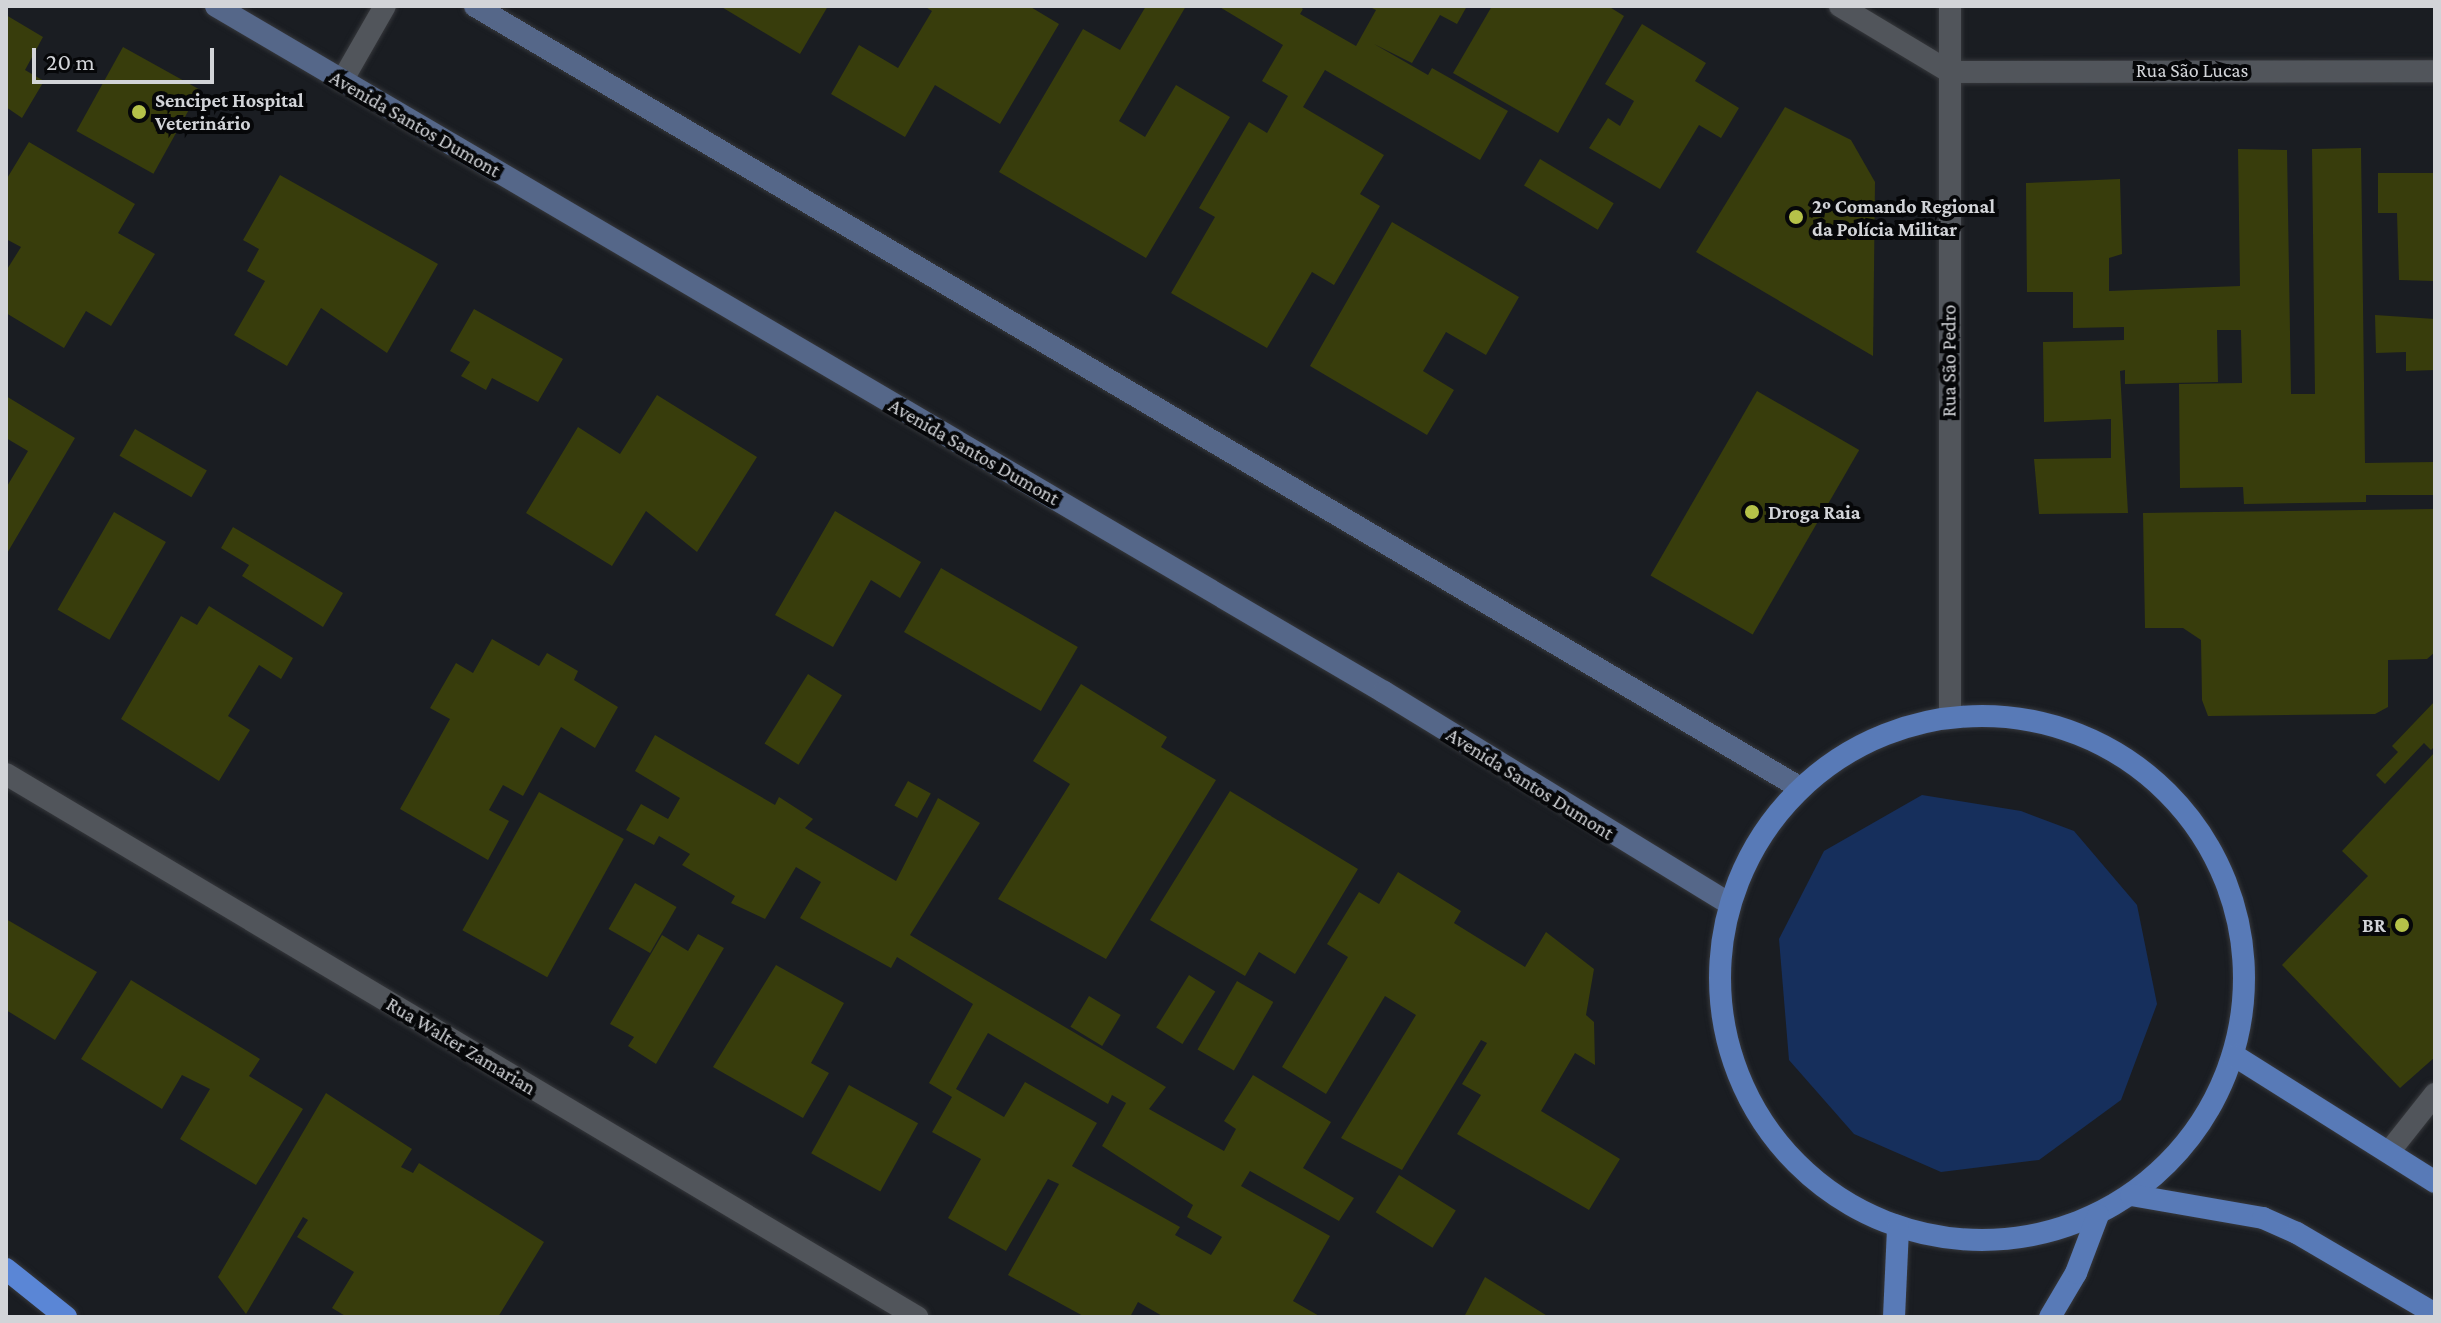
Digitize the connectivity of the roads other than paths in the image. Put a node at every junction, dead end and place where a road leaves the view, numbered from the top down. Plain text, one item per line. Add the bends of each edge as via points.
1 (216, 6) edge
2 (385, 6) edge
3 (475, 6) edge
4 (1840, 6) edge
5 (1950, 6) edge
6 (2435, 71) edge
7 (1950, 72) junction
8 (342, 81) junction
9 (1950, 716) junction
10 (6, 774) edge
11 (1799, 787) junction
12 (1728, 903) junction
13 (2235, 1056) junction
14 (2435, 1094) edge
15 (2389, 1152) junction
16 (2435, 1182) edge
17 (2131, 1195) junction
18 (2098, 1215) junction
19 (1898, 1228) junction
20 (6, 1269) edge
21 (2435, 1314) edge
22 (66, 1317) edge
23 (917, 1317) edge
24 (1894, 1317) edge
25 (2050, 1317) edge

1 - 8 main road, Avenida Santos Dumont
2 - 8 street
3 - 11 main road
4 - 7 street
5 - 7 street, Rua São Pedro
6 - 7 street, Rua São Lucas
7 - 9 street, Rua São Pedro
8 - 12 main road, Avenida Santos Dumont via 1384,692
9 - 11 main road via 1870,739
9 - 13 main road via 2039,720 2120,753 2185,809 2229,884 2247,970
10 - 23 street, Rua Walter Zamarian
11 - 12 main road via 1756,840
12 - 19 main road via 1717,984 1731,1063 1762,1123 1826,1191
13 - 15 main road
13 - 17 main road via 2211,1110 2176,1157
14 - 15 street
15 - 16 main road
17 - 18 main road
17 - 21 main road via 2263,1218
18 - 19 main road via 2033,1236 1965,1241
18 - 25 main road via 2076,1273
19 - 24 main road
20 - 22 highway

